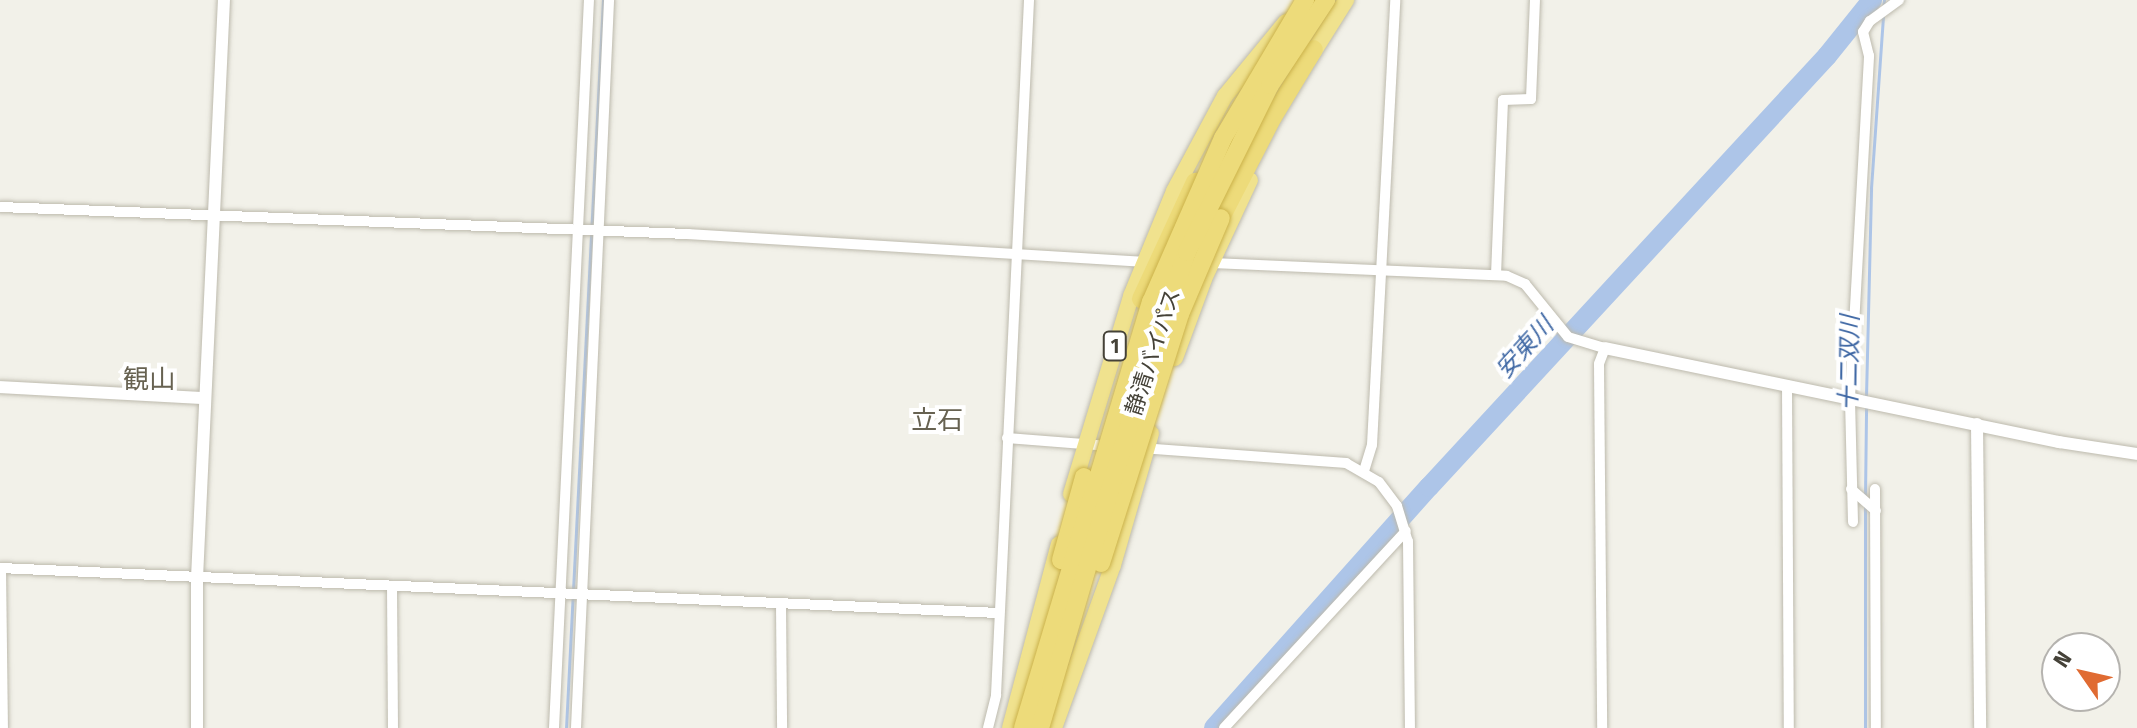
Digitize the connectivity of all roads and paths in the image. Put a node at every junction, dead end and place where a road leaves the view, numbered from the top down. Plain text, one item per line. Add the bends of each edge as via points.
1 (224, 0) edge
2 (589, 0) edge
3 (609, 0) edge
4 (1029, 0) edge
5 (1304, 0) edge
6 (1326, 0) edge
7 (1346, 0) edge
8 (1395, 0) edge
9 (1535, 0) edge
10 (1897, 2) edge
11 (1289, 19) junction
12 (1314, 49) junction
13 (0, 207) edge
14 (214, 217) junction
15 (578, 230) junction
16 (596, 231) junction
17 (1016, 255) junction
18 (1145, 262) junction
19 (1212, 263) junction
20 (1379, 270) junction
21 (1496, 275) junction
22 (1605, 348) junction
23 (1787, 385) junction
24 (0, 387) edge
25 (205, 398) junction
26 (1859, 399) junction
27 (1977, 424) junction
28 (1007, 438) junction
29 (1085, 445) junction
30 (1147, 448) junction
31 (2137, 454) edge
32 (1364, 471) junction
33 (1851, 489) junction
34 (1875, 489) dead end
35 (1876, 511) junction
36 (1853, 522) dead end
37 (1406, 531) junction
38 (0, 568) edge
39 (197, 578) junction
40 (392, 586) junction
41 (559, 594) junction
42 (579, 595) junction
43 (781, 604) junction
44 (998, 613) junction
45 (1039, 673) junction
46 (3, 728) edge
47 (197, 728) edge
48 (393, 728) edge
49 (554, 728) edge
50 (576, 728) edge
51 (782, 728) edge
52 (988, 728) edge
53 (1010, 728) edge
54 (1023, 728) edge
55 (1040, 728) edge
56 (1052, 728) edge
57 (1224, 728) edge
58 (1410, 728) edge
59 (1602, 728) edge
60 (1789, 728) edge
61 (1876, 728) edge
62 (1980, 728) edge

1 - 14 street
2 - 15 street
3 - 16 street
4 - 17 street
5 - 11 highway, 1
5 - 45 highway, 静清バイパス / 1, bridge via 1244,100 1173,246 1128,372
6 - 55 highway, 静清バイパス / 1, bridge via 1270,85 1187,252 1143,377
7 - 12 highway, 1
8 - 20 street
9 - 21 street via 1531,99 1503,100
10 - 26 street via 1863,32 1869,56
11 - 18 highway, 1 via 1255,55 1206,127
11 - 45 highway, 1, bridge via 1236,100 1141,299 1069,527
12 - 19 highway, 1
12 - 56 highway, 1, bridge via 1221,218 1175,329
13 - 14 street
14 - 15 street
14 - 25 street
15 - 16 street
15 - 41 street
16 - 17 street
16 - 42 street
17 - 18 street
17 - 28 street
18 - 29 highway, 1
19 - 20 street
19 - 30 highway, 1
20 - 21 street
20 - 32 street via 1372,445
21 - 22 street via 1525,284 1556,325 1577,342
22 - 23 street
22 - 59 street via 1599,364
23 - 26 street
23 - 60 street
24 - 25 street
25 - 39 street
26 - 27 street
26 - 33 street
27 - 31 street
27 - 62 street
28 - 29 street
28 - 44 street
29 - 30 street
29 - 53 highway, 1
30 - 32 street via 1319,459
30 - 56 highway, 1 via 1113,565
32 - 37 street via 1397,506
33 - 35 street
33 - 36 street
34 - 35 street
35 - 61 street
37 - 57 street
37 - 58 street
38 - 39 street
38 - 46 street
39 - 40 street
39 - 47 street
40 - 41 street
40 - 48 street
41 - 42 street
41 - 49 street
42 - 43 street
42 - 50 street
43 - 44 street
43 - 51 street
44 - 52 street via 996,695
45 - 54 highway, 静清バイパス / 1, bridge

